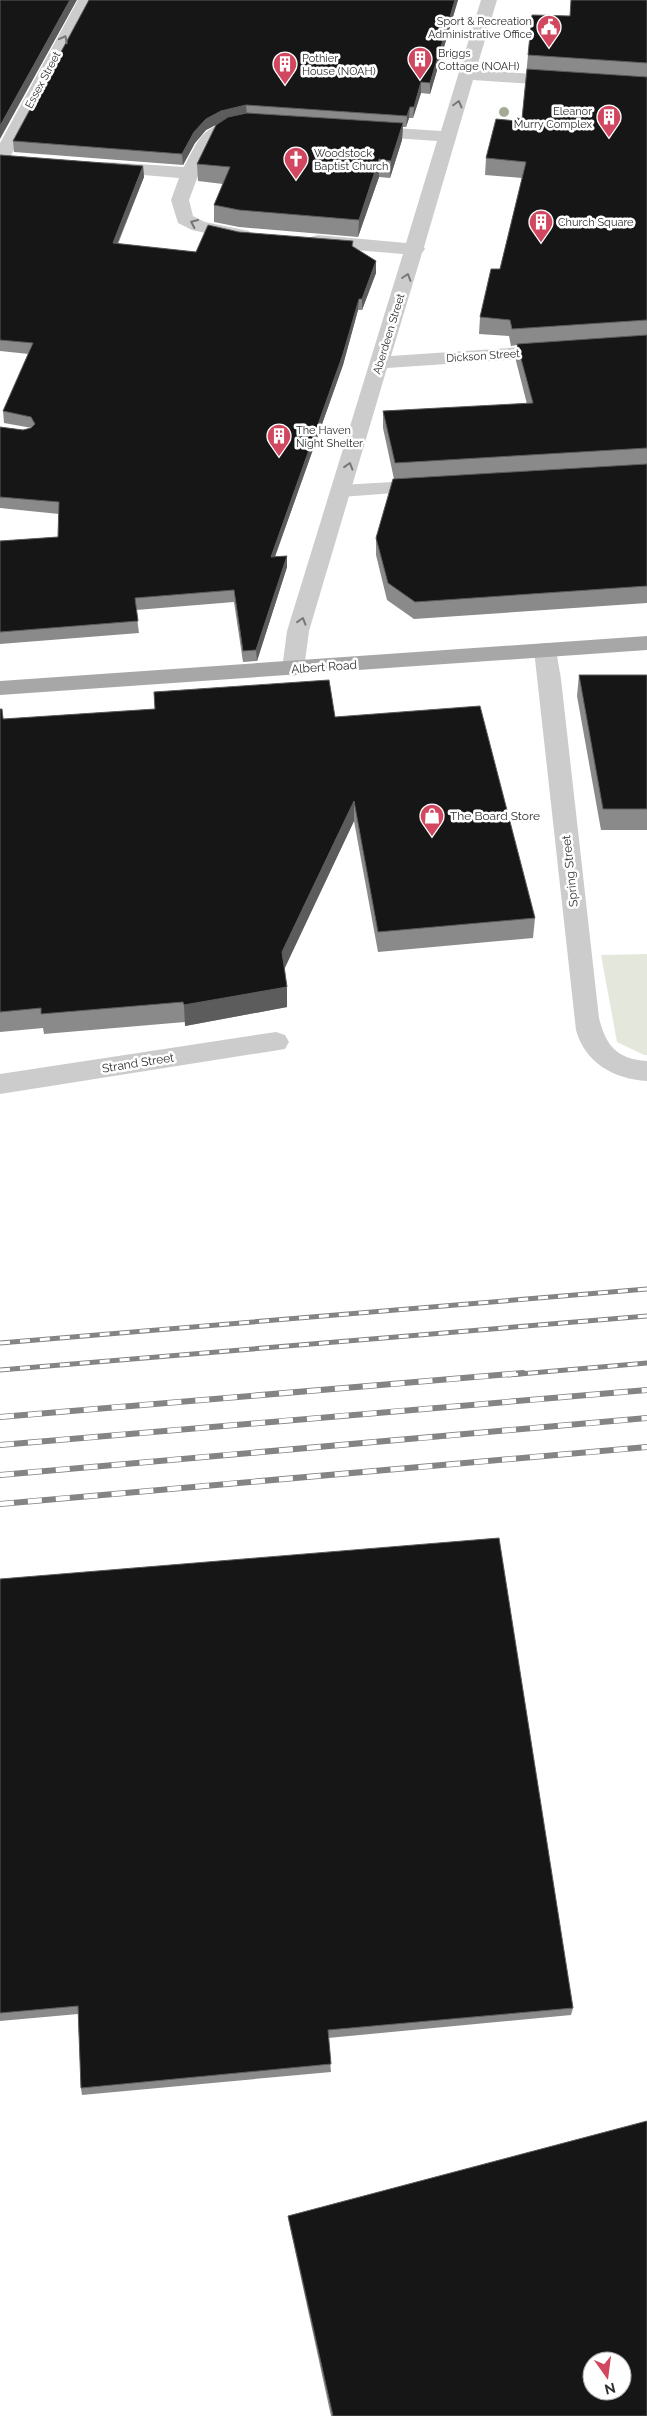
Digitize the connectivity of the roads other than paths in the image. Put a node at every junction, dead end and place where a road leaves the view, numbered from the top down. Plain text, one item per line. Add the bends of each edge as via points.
1 (86, 0) edge
2 (489, 0) edge
3 (466, 74) junction
4 (581, 82) edge
5 (257, 124) edge
6 (343, 130) edge
7 (449, 137) junction
8 (0, 159) edge
9 (19, 161) edge
10 (86, 165) edge
11 (190, 173) junction
12 (259, 236) edge
13 (298, 239) edge
14 (416, 249) junction
15 (568, 350) edge
16 (380, 363) junction
17 (450, 485) edge
18 (341, 491) junction
19 (647, 643) edge
20 (545, 650) junction
21 (293, 669) junction
22 (0, 688) edge
23 (276, 1042) dead end
24 (640, 1071) edge
25 (0, 1084) edge

8 -> 1 street, Essex Street
2 - 3 street, Aberdeen Street
3 - 4 street
7 -> 3 street, Aberdeen Street
5 - 11 street via 222,128 208,138
6 - 7 street
7 - 14 street, Aberdeen Street
8 - 9 street
10 - 11 street
12 -> 11 street via 199,226 185,219 180,200
13 - 14 street
16 -> 14 street, Aberdeen Street
15 - 16 street, Dickson Street
18 -> 16 street, Aberdeen Street
17 - 18 street
21 -> 18 street, Aberdeen Street via 298,631
19 - 20 main road, Albert Road
20 - 21 main road, Albert Road
20 - 24 street, Spring Street via 586,1018 593,1042 610,1060
21 - 22 main road, Albert Road
23 - 25 street, Strand Street

